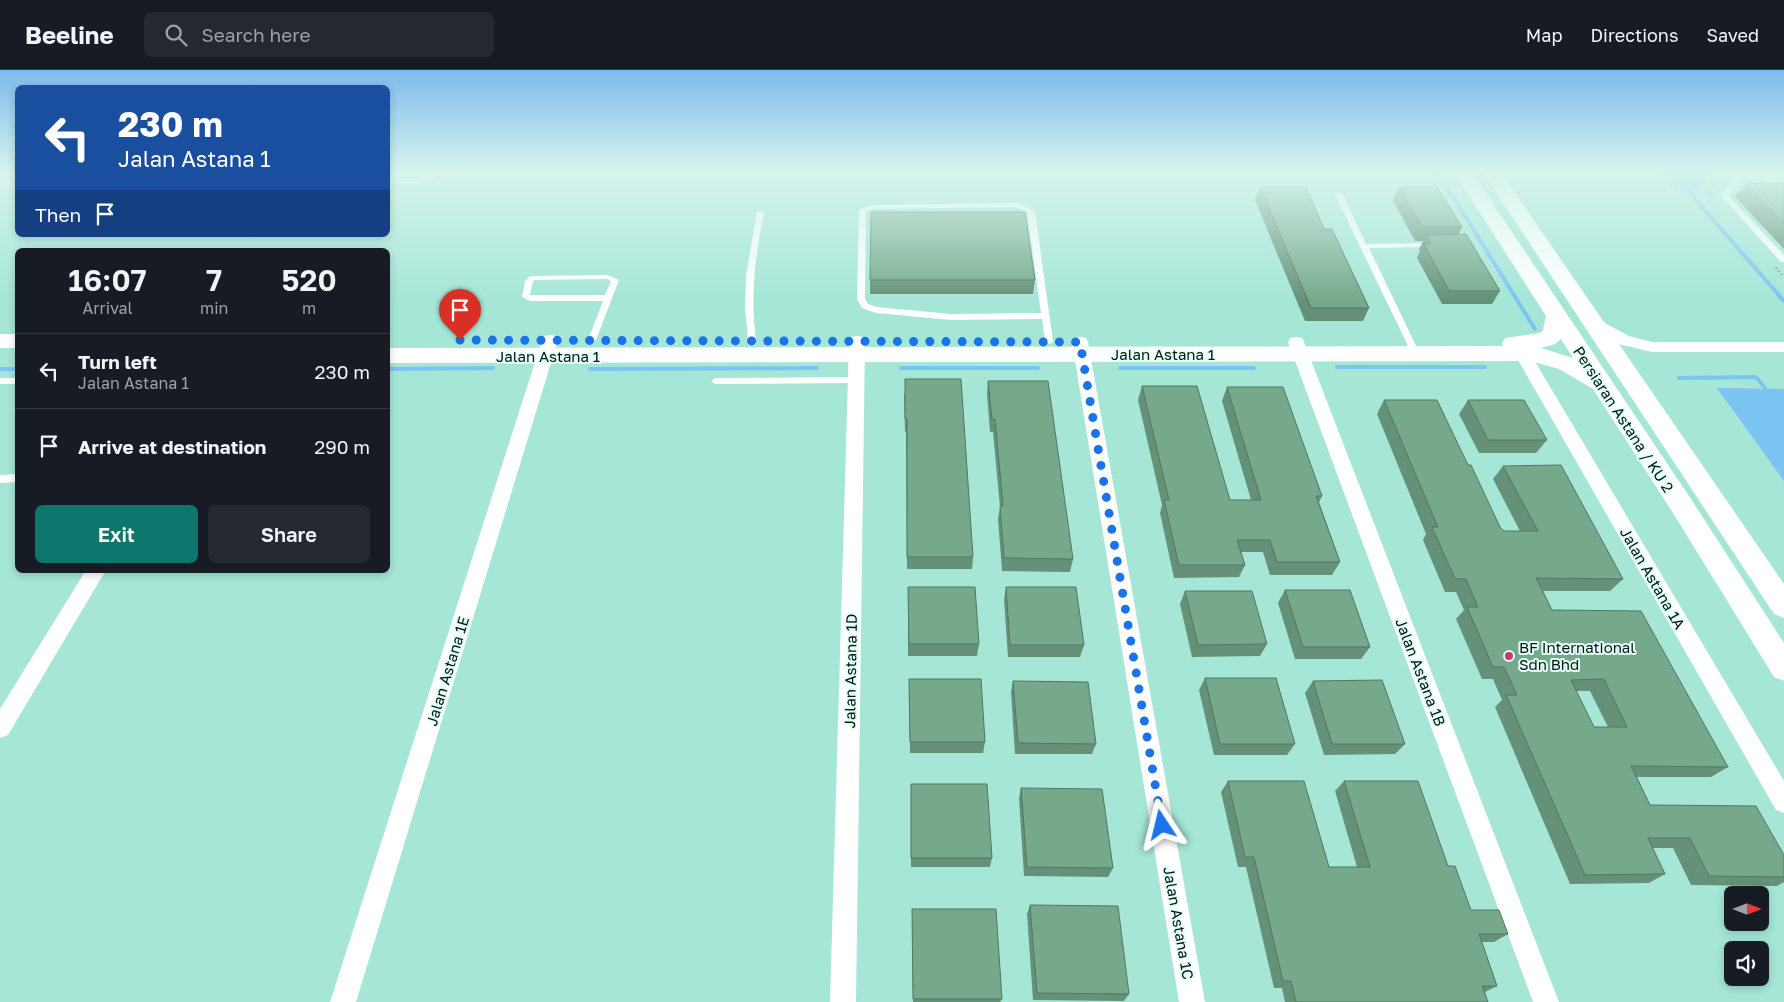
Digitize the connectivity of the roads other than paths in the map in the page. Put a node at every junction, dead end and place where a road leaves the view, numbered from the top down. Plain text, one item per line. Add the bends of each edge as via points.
1 (760, 214) edge
2 (862, 214) edge
3 (1031, 214) edge
4 (1349, 214) edge
5 (1491, 214) edge
6 (1520, 214) edge
7 (1742, 214) edge
8 (1442, 244) edge
9 (1364, 246) junction
10 (1784, 260) edge
11 (608, 298) junction
12 (1556, 314) junction
13 (1045, 316) junction
14 (1590, 320) junction
15 (390, 340) edge
16 (592, 340) junction
17 (0, 341) edge
18 (15, 341) edge
19 (752, 341) junction
20 (1049, 341) junction
21 (1652, 347) junction
22 (1784, 347) edge
23 (547, 348) junction
24 (857, 348) junction
25 (1081, 348) junction
26 (1298, 348) junction
27 (1413, 348) junction
28 (1522, 353) junction
29 (390, 356) edge
30 (0, 358) edge
31 (15, 358) edge
32 (855, 380) junction
33 (0, 381) edge
34 (15, 381) edge
35 (715, 381) dead end
36 (1600, 383) junction
37 (1632, 383) junction
38 (0, 478) edge
39 (15, 478) edge
40 (94, 573) edge
41 (1784, 606) edge
42 (1784, 668) edge
43 (0, 728) edge
44 (1784, 802) edge
45 (343, 1002) edge
46 (843, 1002) edge
47 (1192, 1002) edge
48 (1546, 1002) edge

1 - 19 lane via 748,274 747,305
2 - 13 lane via 861,299 865,306 876,310 951,317
3 - 13 lane
4 - 9 lane
5 - 12 street, Persiaran Astana / KU 2
6 - 14 street, Persiaran Astana / KU 2
7 - 10 lane
8 - 9 lane
9 - 27 lane
11 - 11 lane via 615,280 608,277 533,278 526,297
11 - 16 lane
12 - 27 street, Jalan Astana 1 via 1554,333 1547,339
12 - 36 street, Persiaran Astana / KU 2
13 - 20 lane
14 - 21 street via 1624,340
14 - 37 street, Persiaran Astana / KU 2
15 - 23 street, Jalan Astana 1
16 - 19 street, Jalan Astana 1
16 - 23 street, Jalan Astana 1
17 - 18 street
19 - 24 street, Jalan Astana 1
20 - 24 street, Jalan Astana 1
20 - 25 street, Jalan Astana 1
21 - 22 street
21 - 37 street via 1636,352 1626,361
23 - 24 street, Jalan Astana 1
23 - 29 street, Jalan Astana 1
23 - 45 street, Jalan Astana 1E
24 - 25 street, Jalan Astana 1
24 - 32 street, Jalan Astana 1D
25 - 26 street, Jalan Astana 1
25 - 47 street, Jalan Astana 1C
26 - 27 street, Jalan Astana 1
26 - 48 street, Jalan Astana 1B
27 - 28 street, Jalan Astana 1
28 - 36 street, Jalan Astana 1 via 1563,361
28 - 44 street, Jalan Astana 1A
30 - 31 street
32 - 35 lane
32 - 46 street, Jalan Astana 1D
33 - 34 lane
36 - 42 street, Persiaran Astana / KU 2
37 - 41 street, Persiaran Astana / KU 2
38 - 39 lane
40 - 43 street

